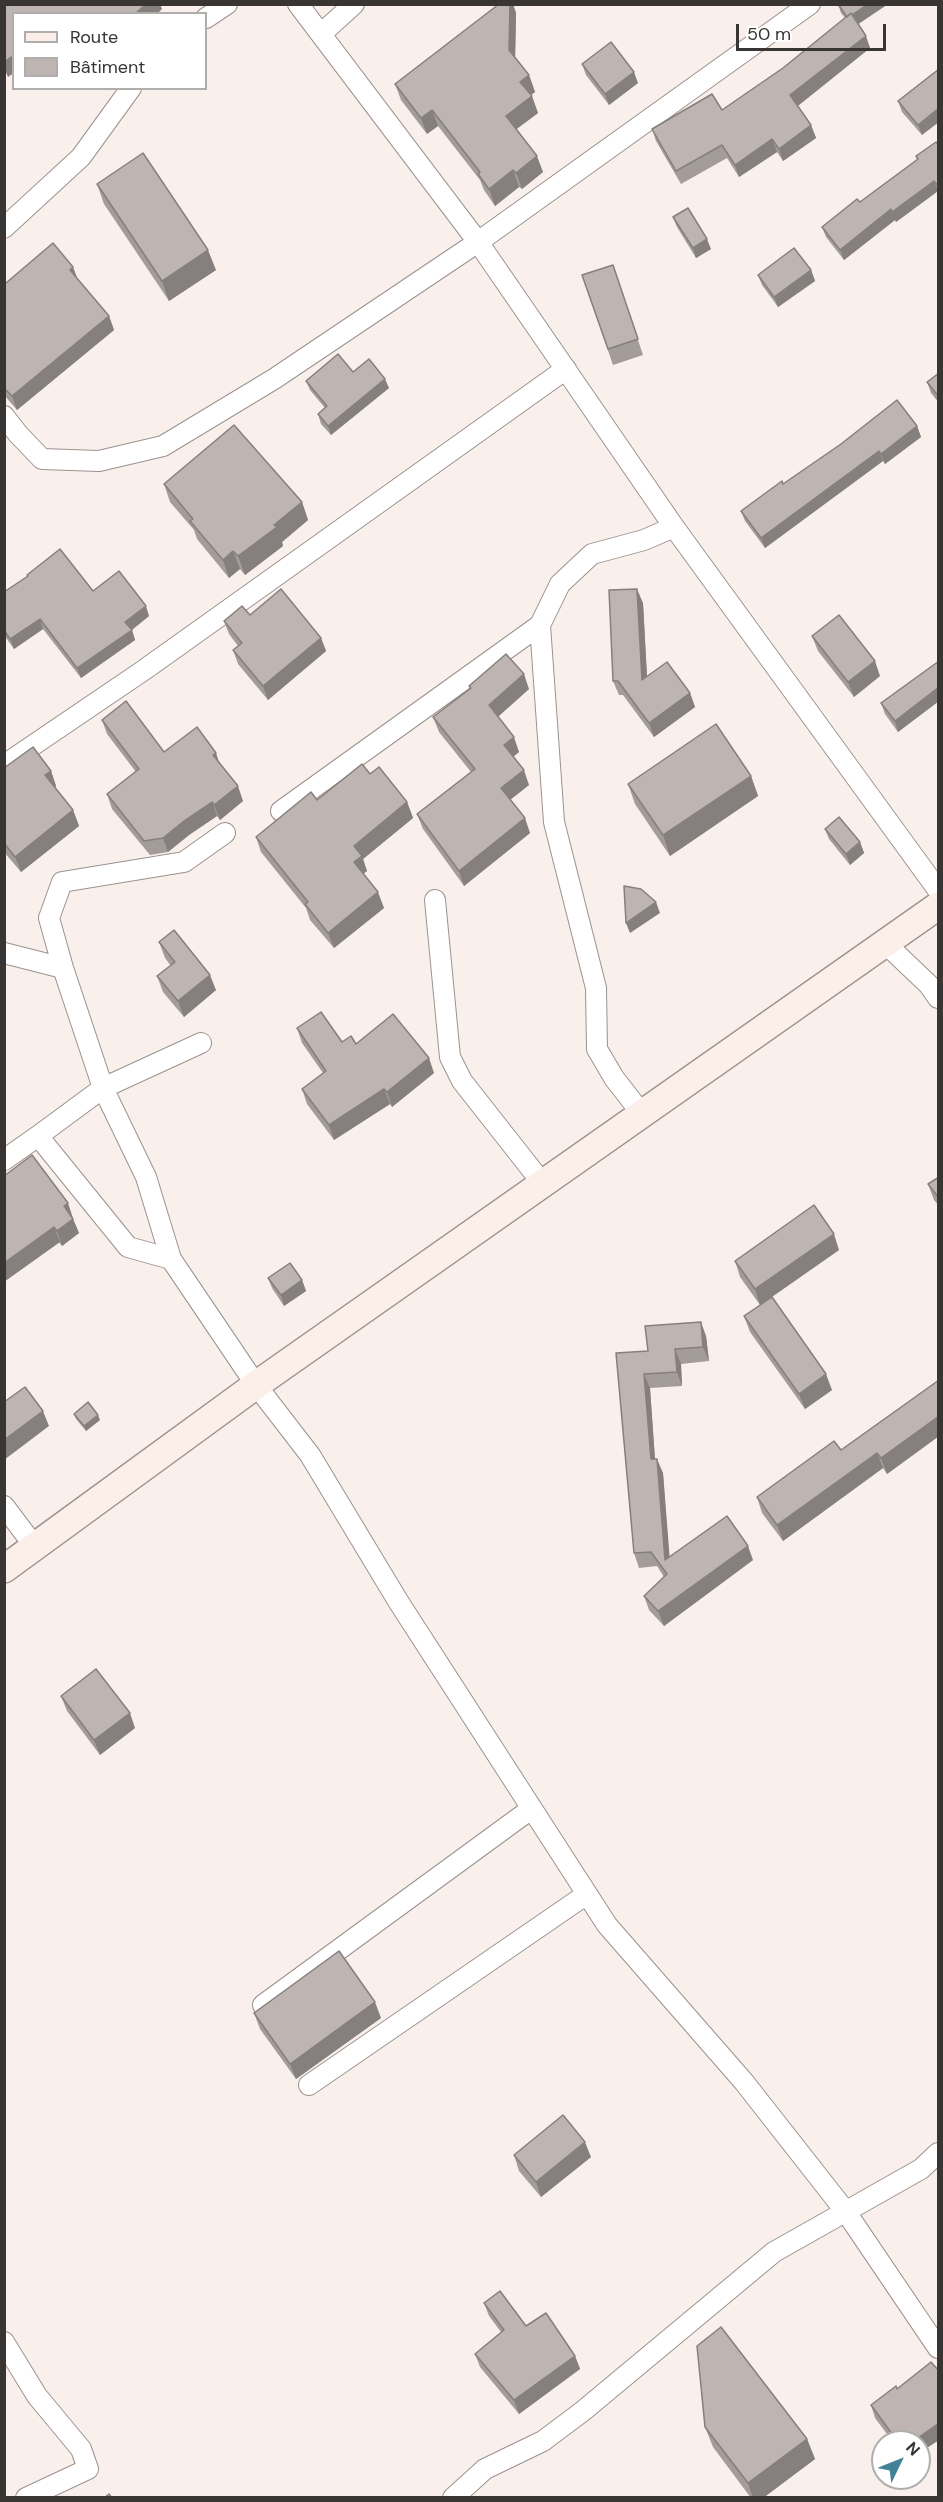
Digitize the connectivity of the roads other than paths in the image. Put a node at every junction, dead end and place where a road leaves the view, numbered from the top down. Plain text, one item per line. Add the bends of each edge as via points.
1 (227, 4) edge
2 (298, 4) edge
3 (354, 4) edge
4 (810, 4) edge
5 (207, 17) edge
6 (321, 34) junction
7 (131, 90) edge
8 (4, 228) edge
9 (478, 242) junction
10 (566, 369) junction
11 (4, 416) edge
12 (674, 527) junction
13 (540, 625) junction
14 (4, 765) edge
15 (281, 811) dead end
16 (225, 833) dead end
17 (939, 890) edge
18 (435, 900) dead end
19 (939, 906) edge
20 (886, 944) junction
21 (4, 953) edge
22 (63, 968) junction
23 (939, 998) edge
24 (201, 1043) dead end
25 (104, 1088) junction
26 (642, 1114) junction
27 (38, 1136) junction
28 (4, 1160) edge
29 (543, 1184) junction
30 (171, 1259) junction
31 (256, 1385) junction
32 (4, 1506) edge
33 (34, 1547) junction
34 (4, 1569) edge
35 (531, 1809) junction
36 (587, 1894) junction
37 (263, 2004) edge
38 (309, 2085) dead end
39 (939, 2153) edge
40 (846, 2212) junction
41 (4, 2342) edge
42 (939, 2348) edge
43 (26, 2498) edge
44 (453, 2498) edge

1 - 5 street
2 - 6 street
3 - 6 street
4 - 9 street
6 - 9 street
7 - 8 street via 81,157
9 - 10 street
9 - 11 street via 274,379 163,446 99,461 42,459
10 - 12 street
10 - 14 street
12 - 13 street via 592,554 560,584
12 - 17 street
13 - 15 street
13 - 26 street via 554,822 596,988 597,1048
16 - 22 street via 184,861 62,882 49,918
18 - 29 street via 450,1057 462,1081
19 - 20 street
20 - 23 street
20 - 26 street
21 - 22 street
22 - 25 street
24 - 25 street
25 - 27 street
25 - 30 street via 146,1177
26 - 29 street
27 - 28 street
27 - 30 street via 128,1247
29 - 31 street
30 - 31 street
31 - 33 street
31 - 35 street via 310,1455
32 - 33 street
33 - 34 street
35 - 36 street
35 - 37 street
36 - 38 street
36 - 40 street via 607,1925 744,2082
39 - 40 street via 921,2169
40 - 42 street
40 - 44 street via 774,2252 583,2411 543,2441 485,2469
41 - 43 street via 37,2396 81,2449 88,2469

